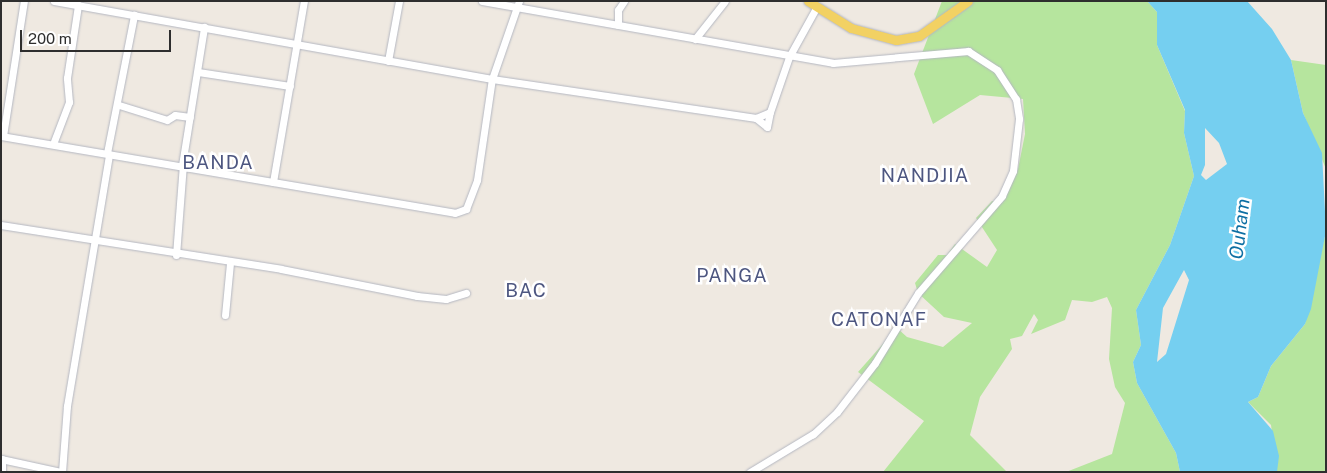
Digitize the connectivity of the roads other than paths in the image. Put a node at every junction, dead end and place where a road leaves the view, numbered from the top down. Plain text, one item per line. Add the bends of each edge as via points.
1 (24, 1) edge
2 (54, 1) edge
3 (304, 1) edge
4 (399, 1) edge
5 (482, 1) edge
6 (624, 1) edge
7 (725, 1) edge
8 (808, 1) edge
9 (968, 1) edge
10 (517, 4) edge
11 (78, 5) junction
12 (816, 8) junction
13 (618, 10) junction
14 (134, 15) junction
15 (605, 22) junction
16 (618, 25) junction
17 (204, 27) junction
18 (695, 39) junction
19 (907, 39) junction
20 (299, 47) junction
21 (905, 54) junction
22 (789, 57) junction
23 (388, 61) junction
24 (198, 72) junction
25 (492, 79) junction
26 (290, 86) junction
27 (119, 105) junction
28 (770, 112) junction
29 (190, 117) junction
30 (756, 118) junction
31 (2, 136) edge
32 (53, 144) junction
33 (108, 153) junction
34 (182, 165) junction
35 (273, 182) junction
36 (1, 225) edge
37 (97, 242) junction
38 (176, 255) junction
39 (230, 262) junction
40 (466, 293) dead end
41 (225, 315) dead end
42 (1, 459) edge
43 (2, 472) edge
44 (61, 472) edge
45 (750, 472) edge

1 - 31 street
2 - 11 street
3 - 20 street
4 - 23 street
5 - 10 street
6 - 13 street
7 - 18 street
8 - 12 main road
9 - 19 main road via 938,26
10 - 15 street
10 - 25 street
11 - 14 street
11 - 32 street via 68,78 69,102
12 - 19 main road via 867,34
12 - 22 street
13 - 15 street
13 - 16 street
14 - 17 street
14 - 27 street
15 - 16 street
16 - 18 street
17 - 20 street
17 - 24 street
18 - 22 street
19 - 21 street
20 - 23 street
20 - 26 street
21 - 22 street via 874,62
21 - 45 street via 968,51 997,70 1016,99 1019,119 1013,171 1002,196 918,293 875,363 837,412 813,434
22 - 28 street
23 - 25 street
24 - 26 street
24 - 29 street
25 - 30 street
25 - 35 street via 476,180 466,209 456,213
26 - 35 street
27 - 29 street via 167,120 175,115
27 - 33 street
28 - 30 street
28 - 30 street via 767,127
29 - 34 street
31 - 32 street
32 - 33 street
33 - 34 street
33 - 37 street
34 - 35 street
34 - 38 street
36 - 37 street
37 - 38 street
37 - 44 street via 67,406
38 - 39 street
39 - 40 street via 446,300
39 - 41 street
42 - 43 street
42 - 44 street

